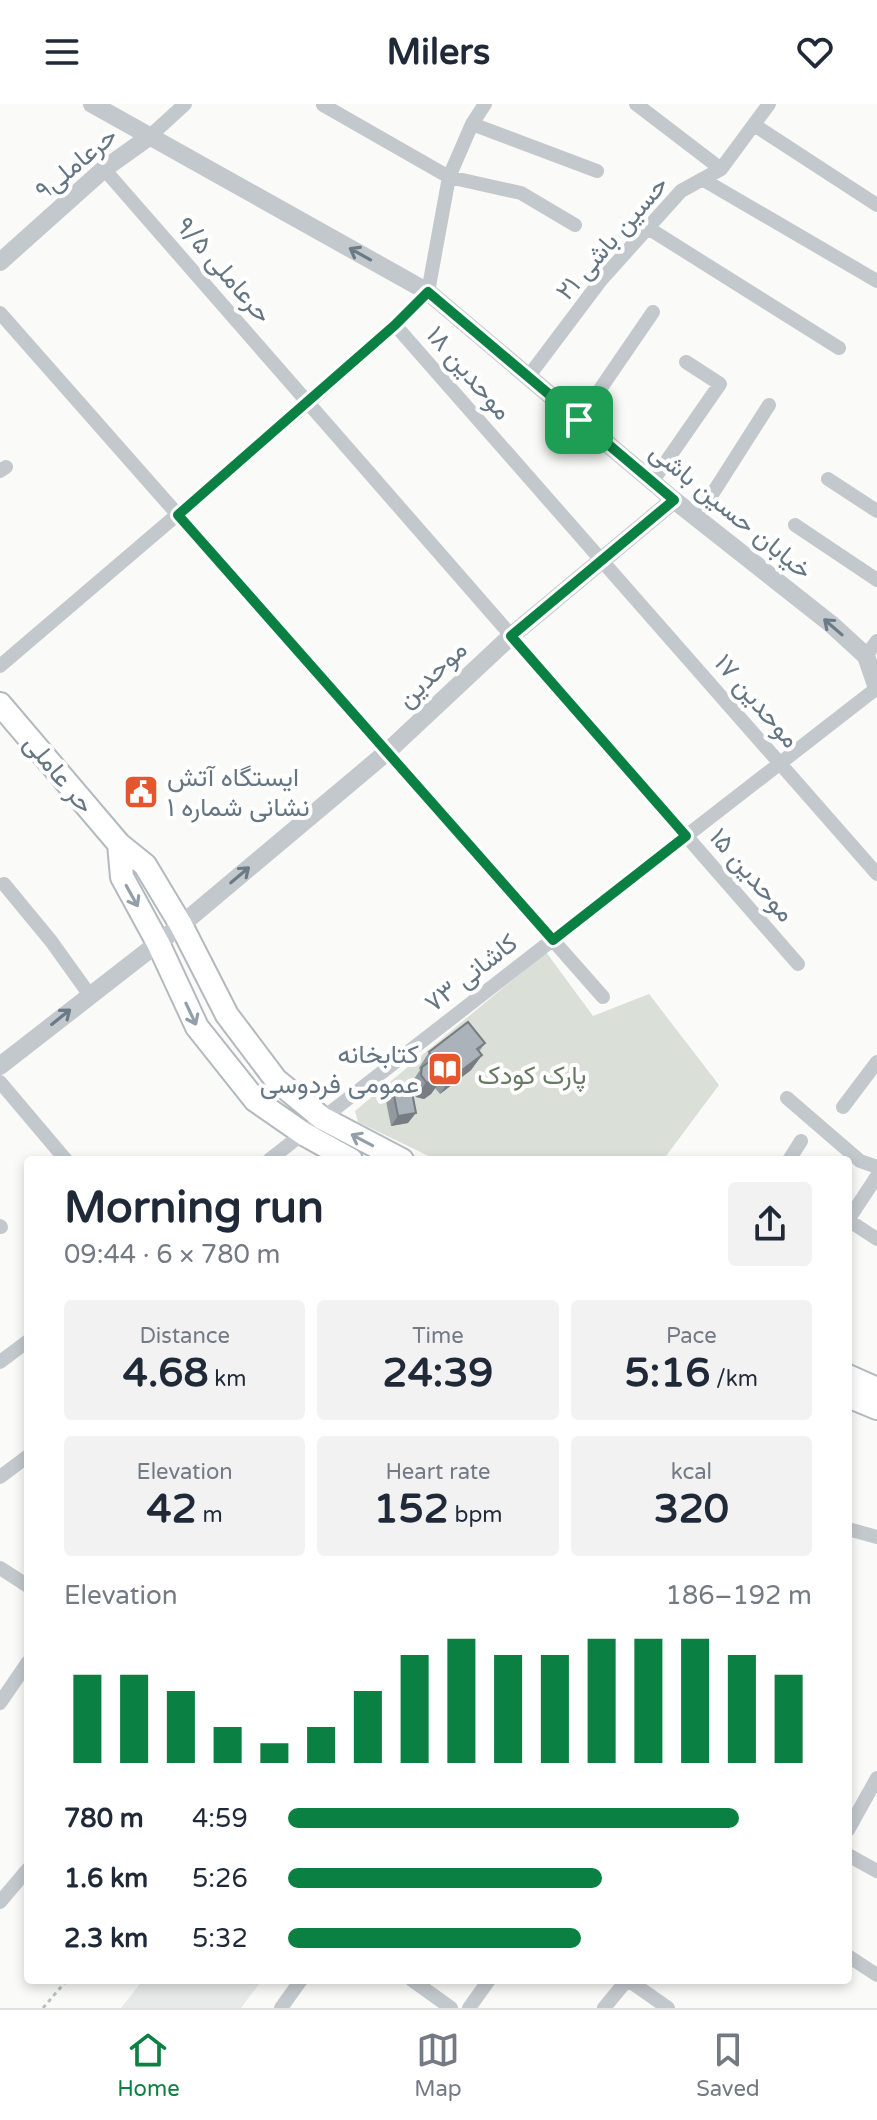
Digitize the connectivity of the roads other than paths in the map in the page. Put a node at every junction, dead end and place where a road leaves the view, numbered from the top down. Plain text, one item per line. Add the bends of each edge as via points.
1 (92, 104) edge
2 (185, 104) edge
3 (485, 104) edge
4 (636, 104) edge
5 (769, 104) edge
6 (323, 105) edge
7 (472, 124) junction
8 (754, 125) junction
9 (149, 137) junction
10 (104, 169) junction
11 (721, 169) junction
12 (597, 171) dead end
13 (449, 177) junction
14 (702, 179) junction
15 (877, 205) edge
16 (575, 225) dead end
17 (648, 228) junction
18 (0, 262) edge
19 (877, 281) edge
20 (428, 292) junction
21 (653, 312) dead end
22 (0, 313) edge
23 (395, 325) junction
24 (839, 348) dead end
25 (686, 362) dead end
26 (528, 377) junction
27 (308, 403) junction
28 (769, 405) dead end
29 (579, 420) junction
30 (828, 479) dead end
31 (652, 482) junction
32 (674, 500) junction
33 (877, 511) edge
34 (178, 515) junction
35 (697, 518) junction
36 (795, 525) dead end
37 (601, 560) junction
38 (877, 580) edge
39 (511, 636) junction
40 (871, 648) edge
41 (0, 666) edge
42 (877, 688) edge
43 (0, 704) edge
44 (387, 752) junction
45 (780, 764) junction
46 (686, 836) junction
47 (119, 844) junction
48 (877, 874) edge
49 (4, 884) dead end
50 (181, 925) junction
51 (553, 940) junction
52 (158, 943) junction
53 (798, 964) dead end
54 (89, 994) junction
55 (603, 997) dead end
56 (877, 1062) edge
57 (0, 1066) edge
58 (0, 1082) edge
59 (787, 1098) dead end
60 (843, 1107) dead end
61 (322, 1118) junction
62 (304, 1134) junction
63 (801, 1141) dead end
64 (63, 1156) edge
65 (274, 1156) edge
66 (344, 1156) edge
67 (394, 1156) edge
68 (792, 1156) edge
69 (877, 1167) edge
70 (877, 1176) edge
71 (852, 1214) edge
72 (852, 1223) edge
73 (877, 1239) edge
74 (24, 1344) edge
75 (0, 1362) edge
76 (852, 1378) edge
77 (877, 1389) edge
78 (852, 1398) edge
79 (877, 1408) edge
80 (24, 1459) edge
81 (0, 1477) edge
82 (852, 1531) edge
83 (877, 1537) edge
84 (0, 1568) edge
85 (24, 1583) edge
86 (24, 1668) edge
87 (0, 1677) edge
88 (13, 1686) junction
89 (0, 1703) edge
90 (877, 1778) edge
91 (852, 1823) edge
92 (852, 1857) edge
93 (877, 1871) edge
94 (24, 1874) edge
95 (0, 1902) edge
96 (852, 1959) edge
97 (877, 1975) edge
98 (298, 1984) edge
99 (418, 1984) edge
100 (486, 1984) edge
101 (625, 1984) edge
102 (634, 1984) edge
103 (281, 2008) edge
104 (451, 2008) edge
105 (469, 2008) edge
106 (604, 2008) edge
107 (668, 2008) edge

1 - 9 street, خیابان حسین باشی
2 - 9 street
3 - 7 street
4 - 11 street
5 - 8 street, حسین باشی ۲۱
6 - 13 street
7 - 12 street
7 - 13 street
8 - 11 street, حسین باشی ۲۱
8 - 15 street
9 - 10 street, حرعاملی۹
20 -> 9 street, خیابان حسین باشی
10 - 18 street, حرعاملی۹
10 - 27 street, حرعاملی ۹/۵
11 - 14 street, حسین باشی ۲۱
13 - 16 street via 521,193
13 - 20 street
14 - 17 street, حسین باشی ۲۱ via 681,191
14 - 19 street
17 - 24 street
17 - 26 street, حسین باشی ۲۱
20 - 23 street
20 - 26 street, خیابان حسین باشی
21 - 29 street
22 - 34 street
23 - 27 street
23 - 37 street, موحدین ۱۸
25 - 31 street via 720,384
26 - 29 street, خیابان حسین باشی
27 - 34 street
27 - 39 street, حرعاملی ۹/۵
28 - 35 street
29 - 31 street, خیابان حسین باشی
30 - 33 street
31 - 32 street, خیابان حسین باشی
32 - 35 street, خیابان حسین باشی
32 - 37 street, موحدین
34 - 41 street
34 - 44 street
40 -> 35 street, خیابان حسین باشی via 831,624
36 - 38 street
37 - 39 street, موحدین
37 - 45 street, موحدین ۱۷
39 - 44 street, موحدین
39 - 46 street, موحدین ۱۵
40 - 42 street, خیابان حسین باشی
42 - 45 street, کاشانی ۷۳
43 - 47 main road, حر عاملی
50 -> 44 street, موحدین
44 - 51 street
45 - 46 street, کاشانی ۷۳
45 - 48 street, موحدین ۱۷
46 - 51 street, کاشانی ۷۳
46 - 53 street, موحدین ۱۵
47 - 50 main road, حر عاملی via 145,865
47 -> 52 main road via 122,877
49 - 54 street
50 - 52 street, موحدین
50 - 61 main road, حر عاملی via 227,1015 276,1080
51 - 55 street
51 - 61 street, کاشانی ۷۳
52 - 54 street, موحدین
52 -> 62 main road via 197,1027 255,1100
57 -> 54 street, موحدین
56 - 60 street
58 - 64 street
59 - 69 street via 860,1161
61 - 62 street, کاشانی ۷۳
67 -> 61 main road, حر عاملی
62 - 65 street, کاشانی ۷۳
62 - 66 main road
63 - 68 street
70 - 71 street
72 - 73 street
74 - 75 street
76 - 77 main road
78 - 79 main road
80 - 81 street
82 - 83 street
84 - 85 street
86 - 88 street
87 - 88 street
88 - 89 street
90 - 91 street
92 - 93 street
94 - 95 street
96 - 97 street
98 - 103 street
99 - 104 street
100 - 105 street
101 - 106 street
102 - 107 street

